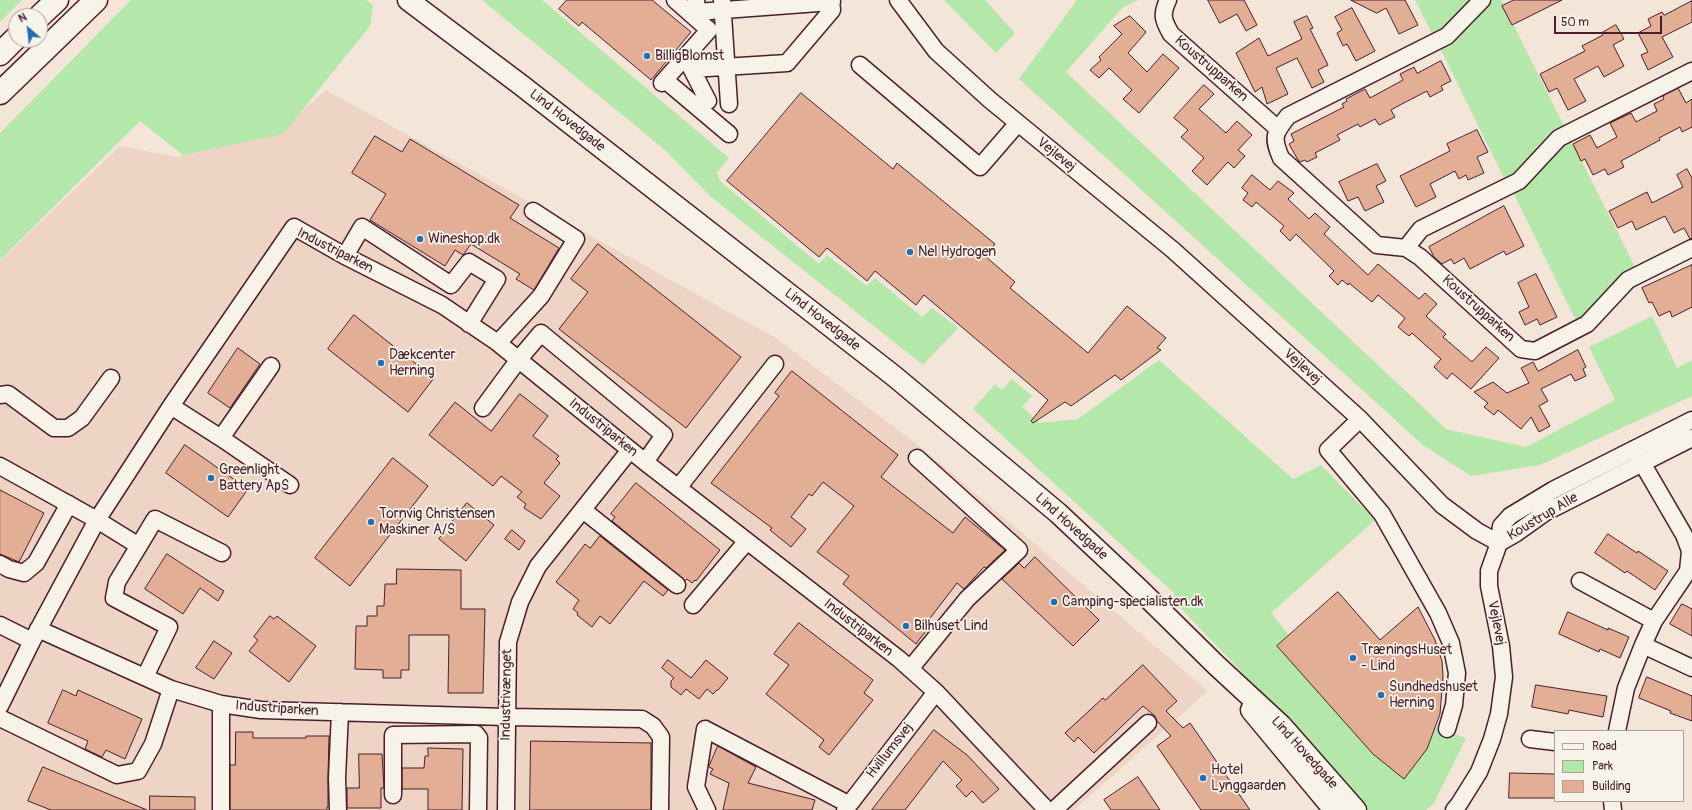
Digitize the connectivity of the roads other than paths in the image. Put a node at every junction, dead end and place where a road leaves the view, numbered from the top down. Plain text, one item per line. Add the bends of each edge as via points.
1 (57, 0) edge
2 (96, 0) edge
3 (408, 0) edge
4 (675, 0) edge
5 (898, 0) edge
6 (1168, 0) edge
7 (1482, 0) edge
8 (832, 1) edge
9 (722, 5) edge
10 (48, 8) edge
11 (695, 9) edge
12 (8, 46) edge
13 (0, 54) edge
14 (689, 63) junction
15 (860, 65) dead end
16 (726, 67) junction
17 (1692, 71) edge
18 (0, 93) edge
19 (708, 101) dead end
20 (729, 104) dead end
21 (1018, 124) junction
22 (1278, 129) junction
23 (729, 134) dead end
24 (533, 212) dead end
25 (1406, 248) junction
26 (1692, 248) edge
27 (345, 256) junction
28 (470, 324) junction
29 (498, 343) junction
30 (519, 359) junction
31 (775, 364) dead end
32 (270, 366) dead end
33 (111, 378) dead end
34 (0, 395) edge
35 (171, 406) junction
36 (483, 408) dead end
37 (1360, 419) junction
38 (1692, 420) edge
39 (221, 438) junction
40 (1692, 438) edge
41 (1634, 449) junction
42 (630, 450) junction
43 (917, 458) dead end
44 (645, 462) junction
45 (1642, 463) junction
46 (0, 466) edge
47 (290, 485) dead end
48 (678, 488) junction
49 (69, 504) junction
50 (583, 510) junction
51 (97, 520) junction
52 (747, 542) junction
53 (1499, 543) junction
54 (139, 546) junction
55 (222, 553) dead end
56 (0, 564) edge
57 (1580, 581) dead end
58 (677, 585) dead end
59 (693, 605) dead end
60 (1654, 621) junction
61 (0, 625) edge
62 (35, 635) junction
63 (1643, 645) junction
64 (1216, 665) junction
65 (1692, 668) edge
66 (910, 669) junction
67 (145, 677) junction
68 (171, 689) junction
69 (936, 692) junction
70 (221, 704) junction
71 (0, 706) edge
72 (340, 712) junction
73 (442, 715) junction
74 (507, 717) junction
75 (0, 718) edge
76 (1148, 723) dead end
77 (1447, 729) dead end
78 (1617, 730) edge
79 (441, 735) junction
80 (1530, 739) dead end
81 (1554, 742) edge
82 (393, 795) dead end
83 (846, 807) edge
84 (221, 810) edge
85 (338, 810) edge
86 (478, 810) edge
87 (506, 810) edge
88 (660, 810) edge
89 (706, 810) edge
90 (1047, 810) edge
91 (1054, 810) edge
92 (1334, 810) edge
93 (1356, 810) edge
94 (1454, 810) edge

1 - 10 highway
2 - 18 highway
3 - 64 main road, Lind Hovedgade via 894,376 1058,513
4 - 11 street
5 - 21 street, Vejlevej via 936,51
6 - 22 street, Koustrupparken via 1163,10 1164,22 1171,34
7 - 22 street via 1447,36 1288,116
8 - 9 street
8 - 16 street via 832,10 787,63
9 - 11 street
9 - 16 street
11 - 14 street via 709,30
12 - 13 highway
14 - 16 street
14 - 19 street
14 - 23 street via 664,81
15 - 21 street via 980,167
16 - 20 street
17 - 25 street via 1559,138 1519,181 1421,229
21 - 37 street, Vejlevej via 1173,250
22 - 25 street via 1275,143 1281,158 1377,246
24 - 29 street via 576,239 541,296
25 - 26 street, Koustrupparken via 1420,257 1521,349 1535,350 1587,324 1628,280
27 - 28 street, Industriparken via 442,305
27 - 28 street via 362,227 451,285 469,262 497,279
27 - 35 street, Industriparken via 294,227
28 - 29 street, Industriparken
29 - 30 street, Industriparken
30 - 36 street
30 - 42 street, Industriparken
30 - 44 street via 541,332 664,435
31 - 48 street
32 - 39 street
33 - 34 street via 82,418 68,428 54,428 8,394
35 - 39 street
35 - 51 street, Industriparken
37 - 53 street, Vejlevej via 1442,505 1477,531
37 - 77 street via 1328,450 1382,514 1441,619 1451,642 1457,673 1454,705
38 - 41 street, Koustrup Alle
39 - 47 street
40 - 45 street, Koustrup Alle
41 - 45 street
41 - 53 street, Koustrup Alle via 1553,490 1510,516 1501,526
42 - 44 street, Industriparken
42 - 50 street, Industrivænget
43 - 66 street via 1019,550 967,600
44 - 48 street, Industriparken
45 - 53 street, Koustrup Alle via 1546,512
45 - 60 street via 1684,535 1690,551 1688,571
46 - 49 street
48 - 52 street, Industriparken
49 - 51 street
49 - 56 street via 36,563 24,573 9,570
50 - 58 street
50 - 74 street, Industrivænget via 538,566 520,602 508,642
51 - 54 street
51 - 62 street, Industriparken
52 - 59 street
52 - 66 street, Industriparken
53 - 94 street, Vejlevej via 1489,572 1489,586 1501,646 1504,677 1499,714 1479,772
54 - 55 street via 155,519
54 - 67 street via 117,582 114,598 170,627
57 - 60 street
60 - 63 street
61 - 62 street
62 - 67 street, Industriparken
62 - 71 street, Industriparken
63 - 65 street
63 - 78 street via 1626,688
64 - 92 main road, Lind Hovedgade via 1271,736
64 - 93 main road, Lind Hovedgade via 1282,726
66 - 69 street, Industriparken
67 - 68 street, Industriparken
68 - 70 street, Industriparken
68 - 75 street via 153,744 138,771 117,774
69 - 83 street, Hvillumsvej
69 - 90 street, Industriparken
70 - 72 street, Industriparken via 261,710
70 - 84 street
72 - 73 street, Industriparken
72 - 85 street
73 - 74 street, Industriparken
73 - 79 street
74 - 87 street, Industrivænget
74 - 88 street, Industriparken via 642,719 653,726 661,737
76 - 91 street
79 - 82 street via 393,735
79 - 86 street via 476,734 479,738
80 - 81 street
83 - 89 street via 705,729 696,787

